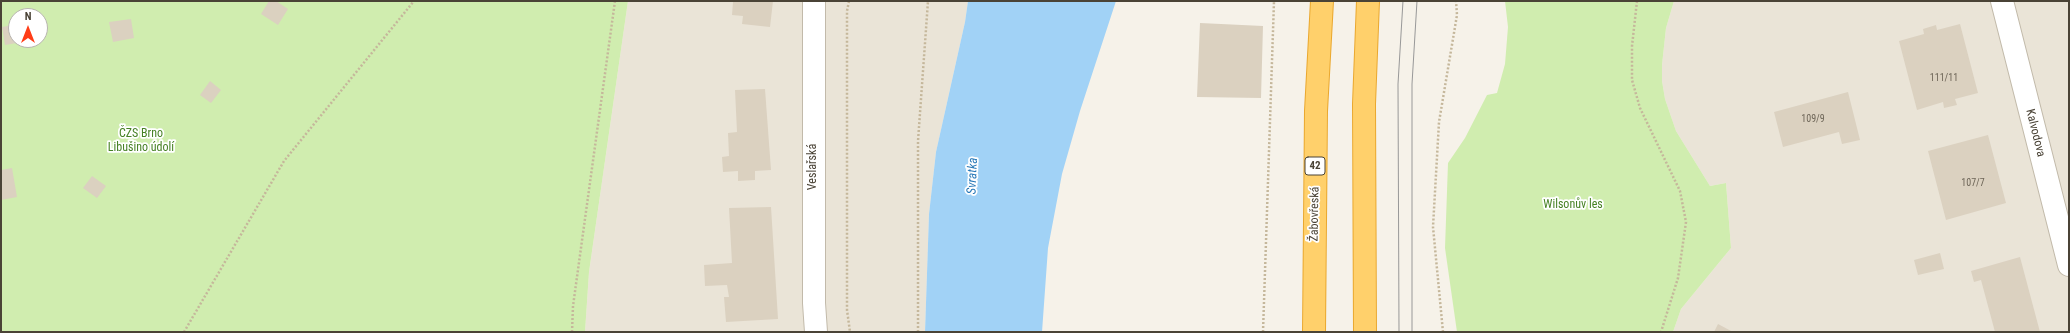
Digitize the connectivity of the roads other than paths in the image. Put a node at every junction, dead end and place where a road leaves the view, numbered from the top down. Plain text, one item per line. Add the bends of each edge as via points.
1 (814, 1) edge
2 (1322, 1) edge
3 (1368, 1) edge
4 (2002, 1) edge
5 (2069, 265) edge
6 (816, 332) edge
7 (1314, 332) edge
8 (1365, 332) edge

1 - 6 street, Veslařská via 812,12
2 - 7 highway, Žabovřeská / 42 via 1316,111
3 - 8 highway via 1364,104
4 - 5 street, Kalvodova

